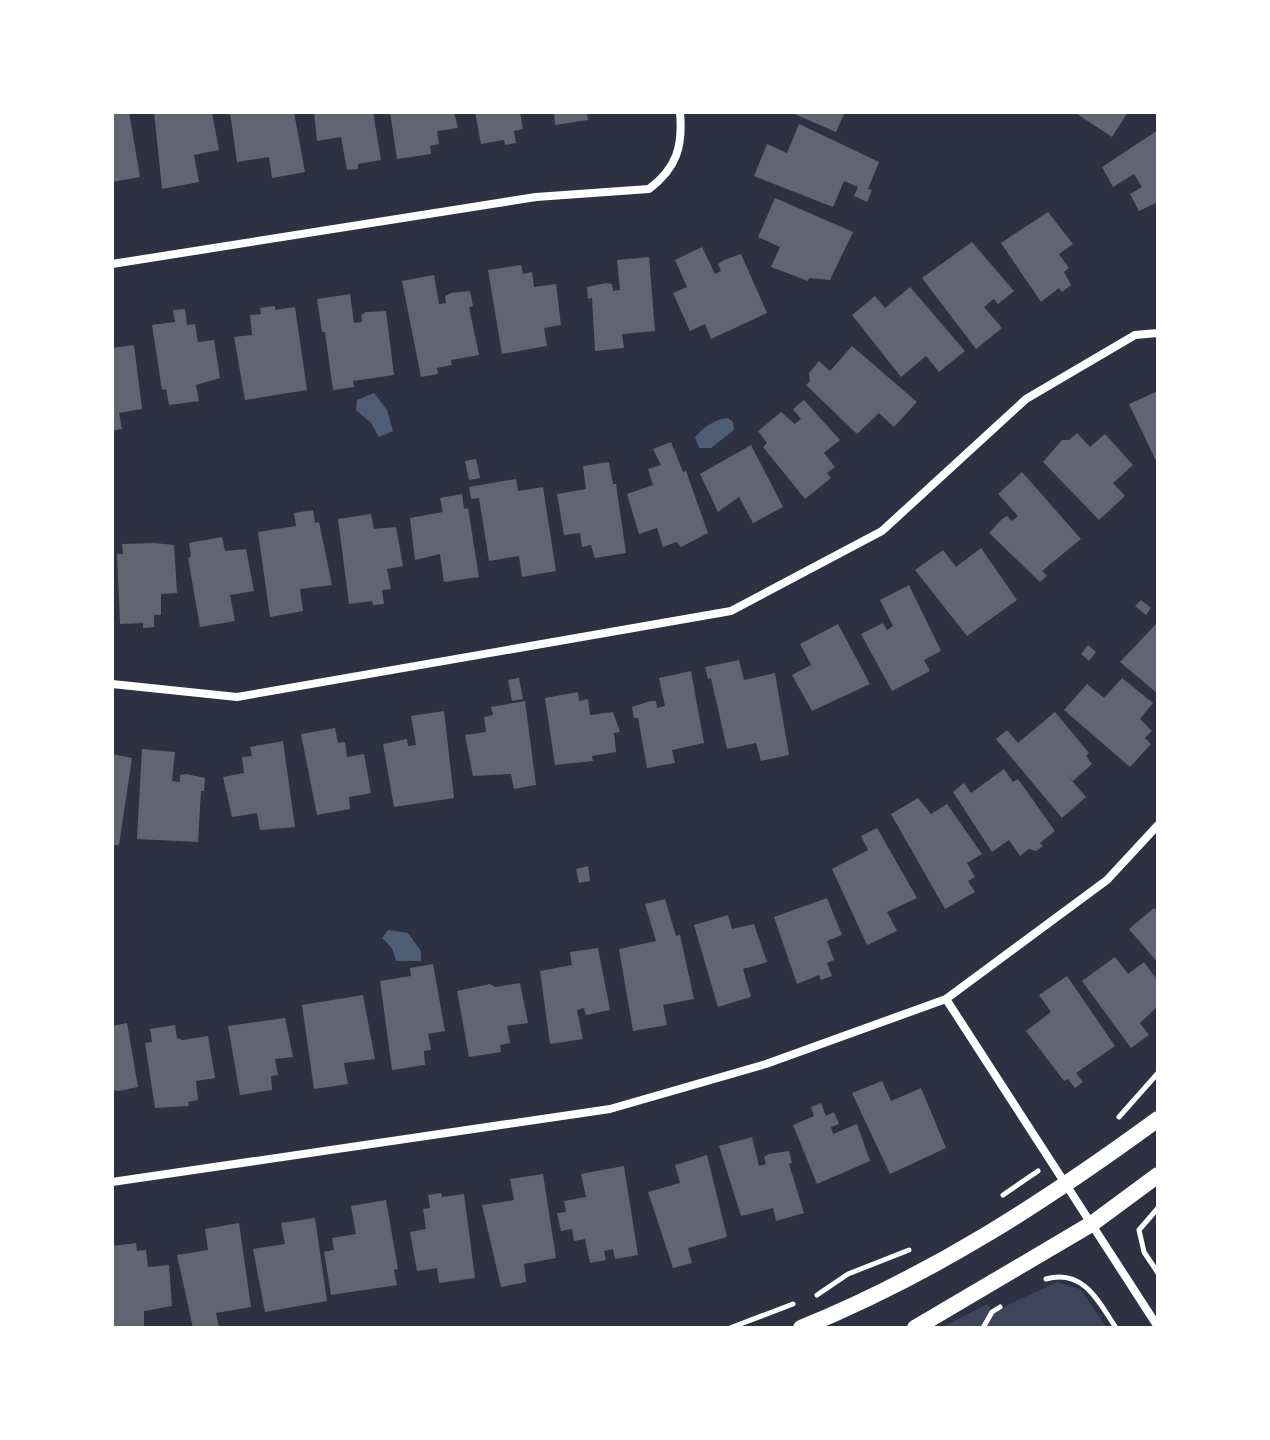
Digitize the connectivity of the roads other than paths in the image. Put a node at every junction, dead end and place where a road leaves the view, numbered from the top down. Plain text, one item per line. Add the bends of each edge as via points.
1 (680, 112) edge
2 (112, 264) edge
3 (1158, 333) edge
4 (112, 684) edge
5 (1158, 825) edge
6 (946, 999) junction
7 (1158, 1119) edge
8 (1158, 1175) edge
9 (112, 1182) edge
10 (1068, 1185) junction
11 (1093, 1223) junction
12 (1158, 1327) edge
13 (801, 1328) edge
14 (915, 1328) edge

1 - 2 street via 680,148 674,164 649,189 536,197
3 - 4 street via 1135,335 1026,399 882,531 731,611 237,697
5 - 6 street via 1107,880
6 - 9 street via 766,1064 610,1109
6 - 10 street
7 - 10 main road
8 - 11 main road
10 - 11 street
10 - 13 main road via 954,1256
11 - 12 street
11 - 14 main road

